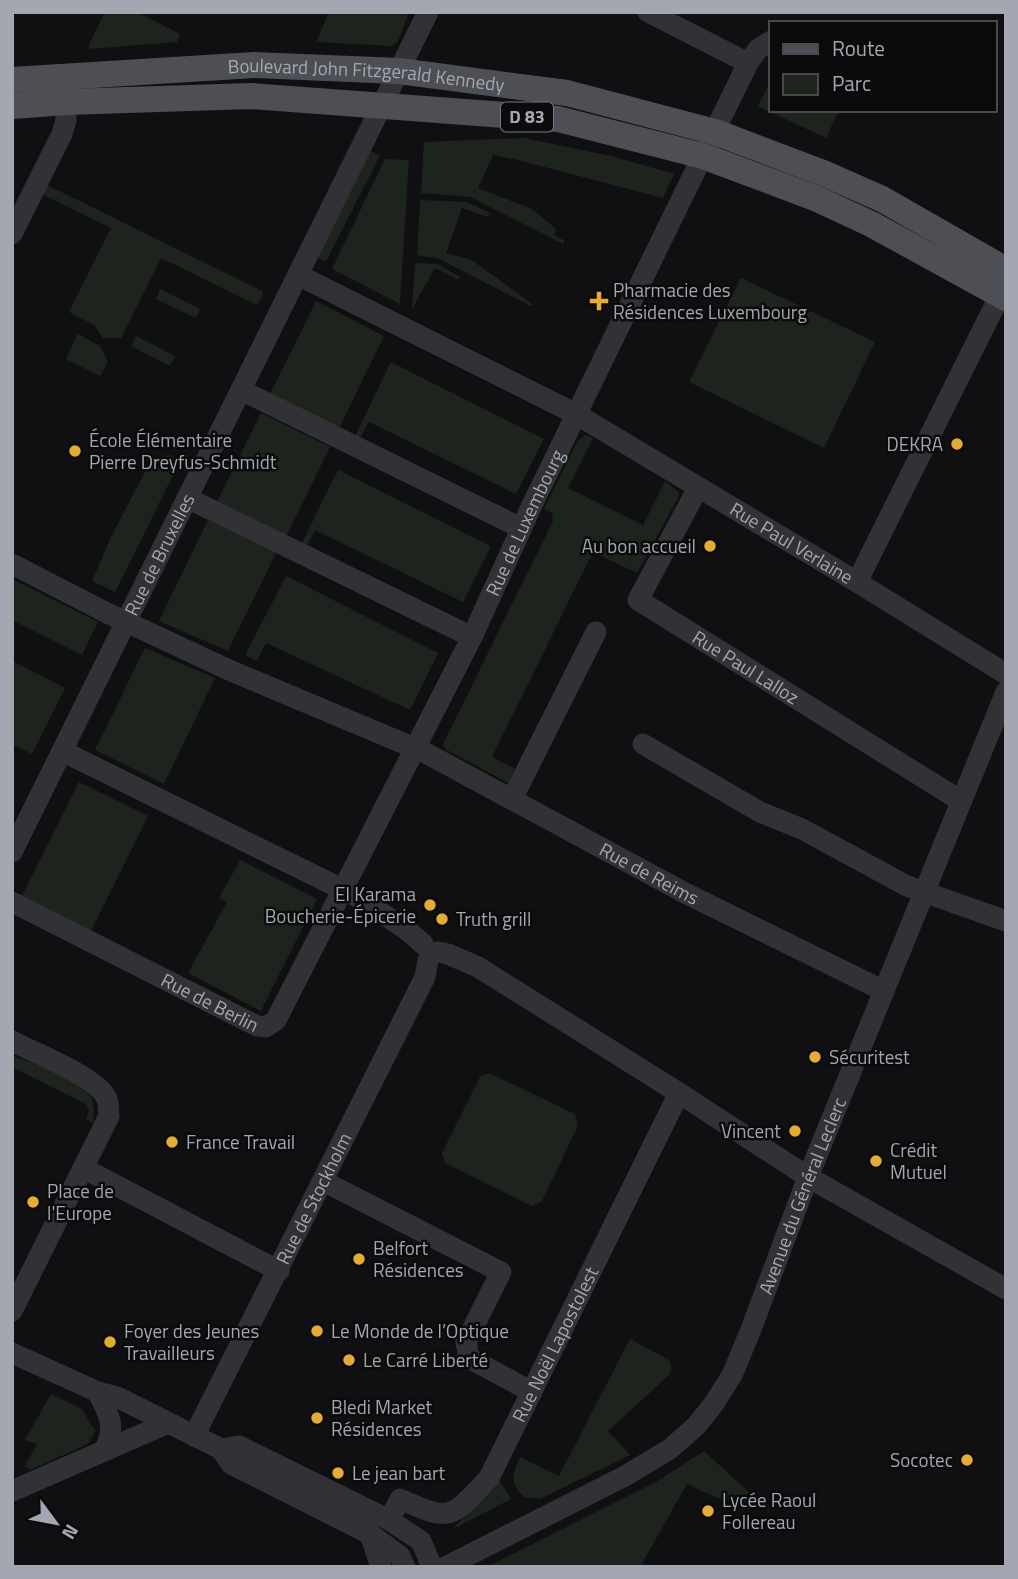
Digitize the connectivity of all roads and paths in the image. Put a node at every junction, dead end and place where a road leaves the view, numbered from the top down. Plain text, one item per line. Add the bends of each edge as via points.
1 (428, 12) edge
2 (648, 12) edge
3 (769, 42) edge
4 (748, 63) junction
5 (399, 71) junction
6 (12, 80) edge
7 (66, 102) junction
8 (382, 105) junction
9 (12, 106) edge
10 (715, 132) junction
11 (703, 156) junction
12 (12, 234) edge
13 (298, 275) junction
14 (1004, 288) edge
15 (241, 390) junction
16 (576, 414) junction
17 (698, 488) junction
18 (187, 498) junction
19 (521, 528) junction
20 (12, 564) edge
21 (857, 582) junction
22 (126, 622) junction
23 (596, 632) dead end
24 (472, 637) junction
25 (1006, 674) edge
26 (1006, 692) edge
27 (643, 744) dead end
28 (416, 749) junction
29 (62, 751) junction
30 (512, 799) junction
31 (961, 801) junction
32 (12, 852) edge
33 (342, 889) junction
34 (925, 891) junction
35 (12, 902) edge
36 (1006, 921) edge
37 (430, 952) junction
38 (884, 991) junction
39 (12, 1041) edge
40 (679, 1093) junction
41 (83, 1168) junction
42 (808, 1177) junction
43 (323, 1181) junction
44 (279, 1271) junction
45 (1006, 1289) edge
46 (12, 1311) edge
47 (14, 1351) edge
48 (98, 1392) junction
49 (532, 1392) junction
50 (168, 1423) junction
51 (194, 1436) junction
52 (221, 1449) junction
53 (104, 1451) junction
54 (12, 1491) edge
55 (389, 1520) junction
56 (370, 1534) junction
57 (381, 1567) edge
58 (405, 1567) edge
59 (432, 1567) edge
60 (445, 1567) edge

1 - 5 street, Rue de Bruxelles
2 - 4 street
3 - 4 street
4 - 10 street
5 - 6 main road, Boulevard John Fitzgerald Kennedy / D 83 via 254,65
5 - 8 street, Rue de Bruxelles
5 - 10 main road, Boulevard John Fitzgerald Kennedy / D 83 via 567,93
7 - 8 main road, Boulevard John Fitzgerald Kennedy / D 83 via 251,96
7 - 9 main road, Boulevard John Fitzgerald Kennedy / D 83
7 - 12 street via 62,134
8 - 11 main road, Boulevard John Fitzgerald Kennedy / D 83 via 558,119
8 - 13 street, Rue de Bruxelles
10 - 11 street
10 - 14 main road, Boulevard John Fitzgerald Kennedy / D 83 via 882,199
11 - 14 main road, Boulevard John Fitzgerald Kennedy / D 83 via 815,198
11 - 16 street, Rue de Luxembourg
13 - 15 street, Rue de Bruxelles
13 - 16 street, Rue Paul Verlaine
14 - 21 street
15 - 18 street, Rue de Bruxelles
15 - 19 street
16 - 17 street, Rue Paul Verlaine
16 - 19 street, Rue de Luxembourg
17 - 21 street, Rue Paul Verlaine
17 - 31 street, Rue Paul Lalloz via 638,600
18 - 22 street, Rue de Bruxelles
18 - 24 street
19 - 24 street, Rue de Luxembourg
20 - 22 street, Rue de Reims
21 - 25 street, Rue Paul Verlaine
22 - 28 street, Rue de Reims
22 - 29 street, Rue de Bruxelles
23 - 30 street
24 - 28 street, Rue de Luxembourg
26 - 31 street, Avenue du Général Leclerc
27 - 34 street via 760,812
28 - 30 street, Rue de Reims
28 - 33 street, Rue de Luxembourg
29 - 32 street, Rue de Bruxelles
29 - 33 street
30 - 38 street, Rue de Reims via 685,893
31 - 34 street, Avenue du Général Leclerc
33 - 35 street, Rue de Berlin via 276,1020 266,1027
33 - 37 street via 407,930
34 - 36 street
34 - 38 street, Avenue du Général Leclerc
37 - 40 street via 478,967
37 - 43 street, Rue de Stockholm via 425,977
38 - 42 street, Avenue du Général Leclerc
39 - 41 street via 89,1080 107,1099 109,1116
40 - 42 street
40 - 49 street, Rue Noël Lapostolest
41 - 44 street
41 - 46 street
42 - 45 street
42 - 60 street, Avenue du Général Leclerc via 732,1375 696,1426 670,1449 625,1476
43 - 44 street, Rue de Stockholm
43 - 49 street via 501,1272 466,1342 469,1359
44 - 51 street, Rue de Stockholm
47 - 48 street
48 - 50 street
48 - 53 street via 112,1425
49 - 55 street, Rue Noël Lapostolest via 489,1478 457,1511 431,1514 400,1499
50 - 51 street
50 - 53 street
51 - 52 street
52 - 55 street via 239,1446
52 - 56 street via 237,1468
53 - 54 street
55 - 59 street via 421,1541
56 - 57 street
56 - 58 street via 400,1556

